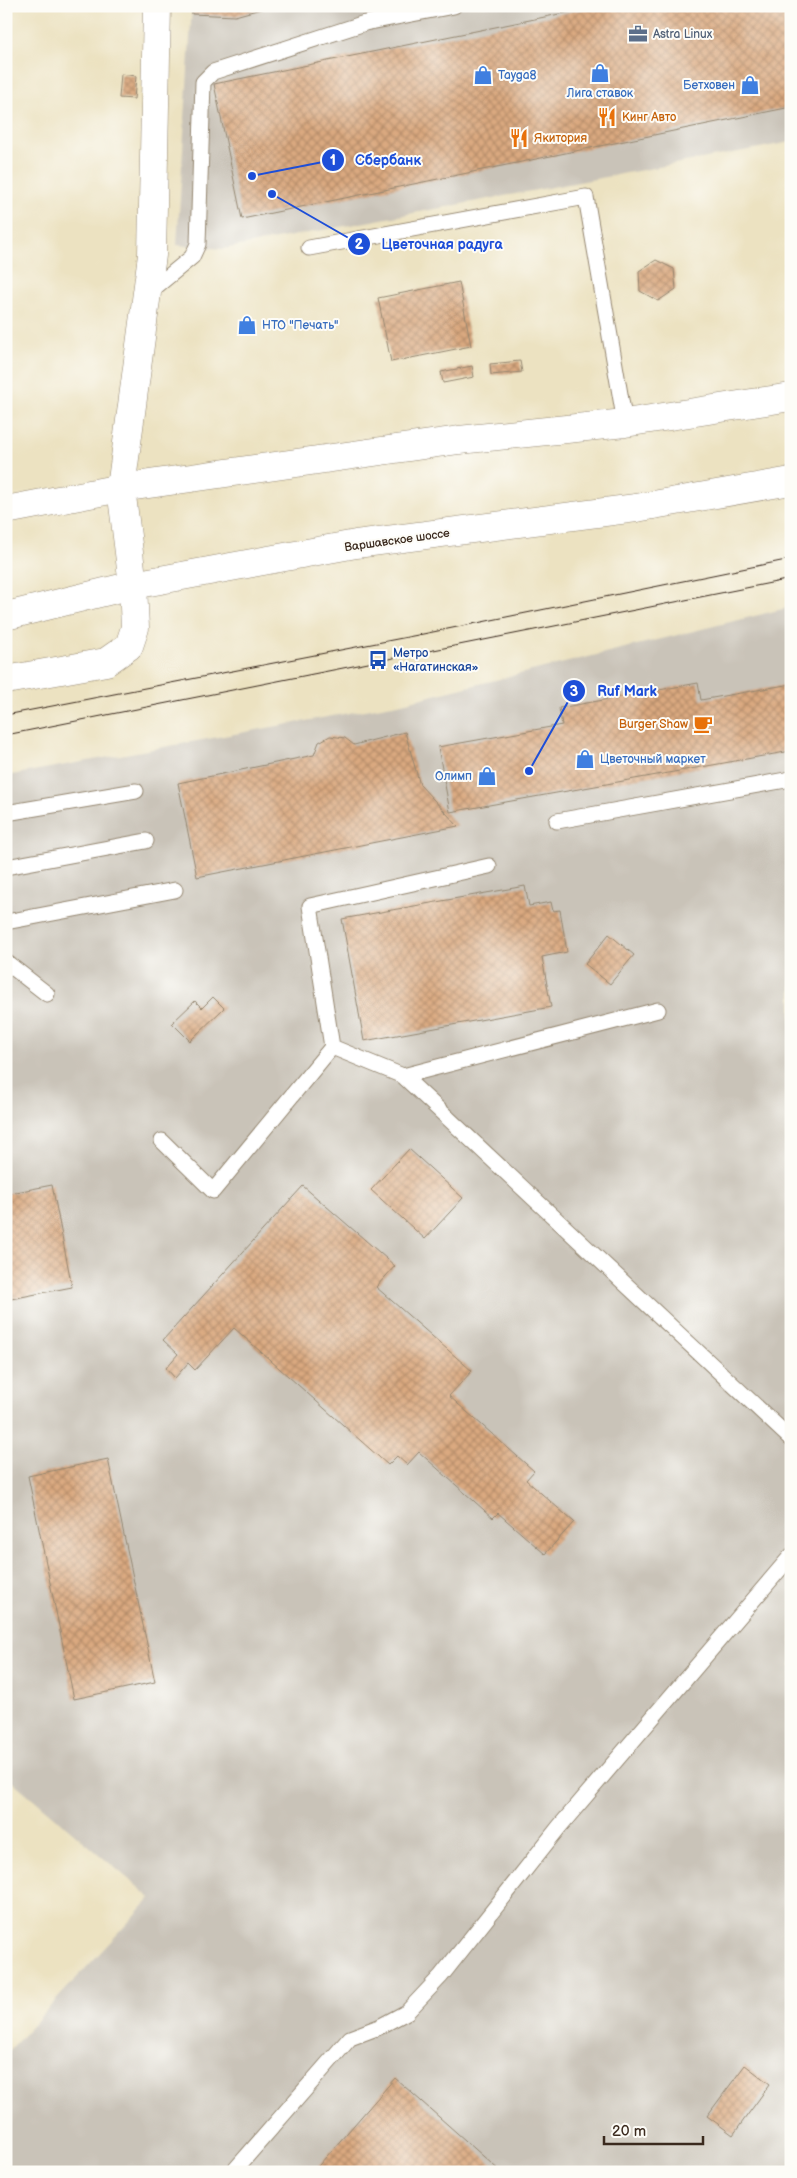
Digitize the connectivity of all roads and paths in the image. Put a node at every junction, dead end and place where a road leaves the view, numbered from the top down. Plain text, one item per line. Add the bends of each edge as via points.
1 (157, 6) edge
2 (454, 6) edge
3 (309, 248) dead end
4 (146, 295) junction
5 (791, 397) edge
6 (625, 423) junction
7 (791, 481) edge
8 (121, 488) junction
9 (6, 510) edge
10 (133, 585) junction
11 (6, 616) edge
12 (6, 680) edge
13 (791, 779) edge
14 (136, 790) dead end
15 (6, 813) edge
16 (557, 820) dead end
17 (146, 841) dead end
18 (489, 866) dead end
19 (6, 867) edge
20 (175, 890) dead end
21 (6, 922) edge
22 (6, 962) edge
23 (47, 994) dead end
24 (658, 1010) dead end
25 (332, 1047) junction
26 (403, 1076) junction
27 (162, 1141) dead end
28 (791, 1439) edge
29 (791, 1556) edge
30 (232, 2172) edge

1 - 4 main road via 152,255
2 - 4 lane via 365,23 213,72 204,82 198,244 192,257
3 - 6 lane via 586,197
4 - 8 main road
5 - 6 main road
6 - 8 main road via 459,440
7 - 10 main road, Варшавское шоссе via 636,508 356,544
8 - 9 main road
8 - 10 main road
10 - 11 main road, Варшавское шоссе
10 - 12 main road via 135,628 129,646 106,662
13 - 16 lane
14 - 15 lane
17 - 19 lane
18 - 25 lane via 310,906
20 - 21 lane
22 - 23 lane
24 - 26 lane
25 - 26 lane
25 - 27 lane via 213,1191
26 - 28 lane
29 - 30 lane via 559,1827 441,1976 407,2012 350,2038

